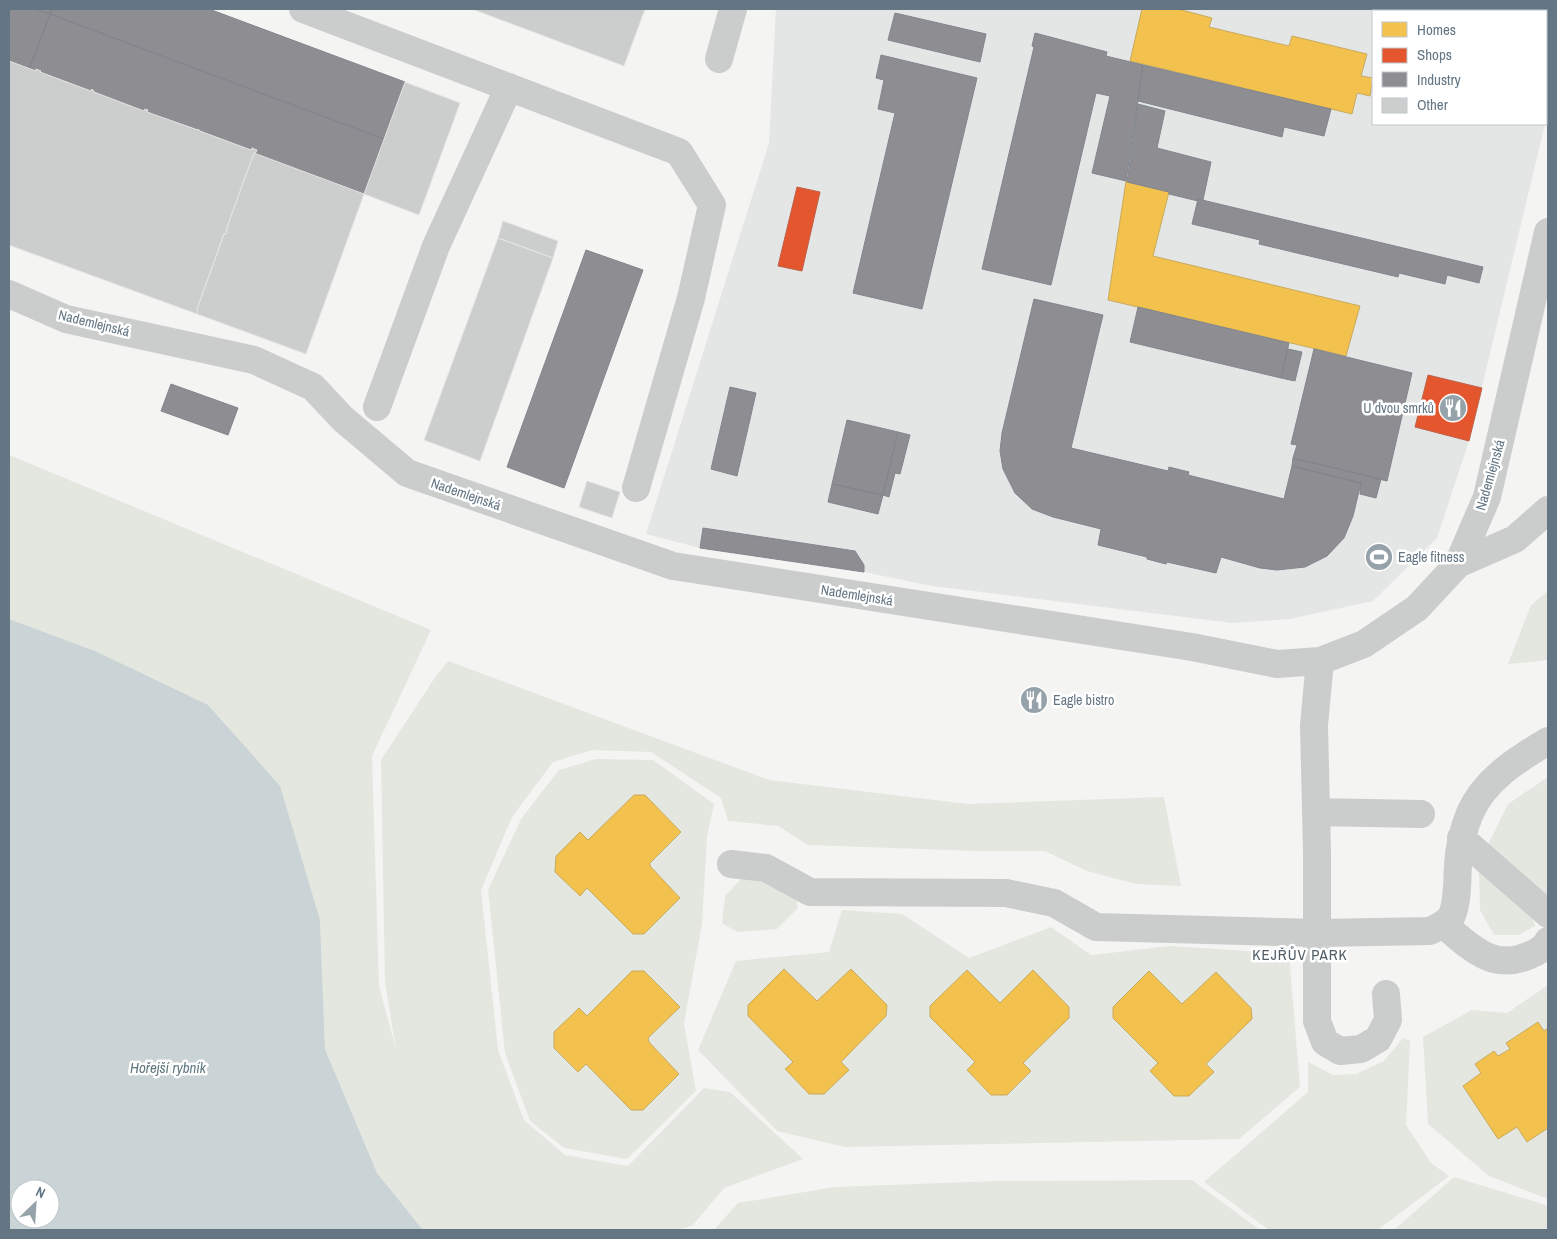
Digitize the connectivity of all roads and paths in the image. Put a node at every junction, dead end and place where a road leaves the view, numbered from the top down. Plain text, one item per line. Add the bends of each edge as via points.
1 (303, 9) edge
2 (733, 9) edge
3 (719, 59) dead end
4 (509, 87) junction
5 (1548, 232) edge
6 (9, 294) edge
7 (1540, 303) edge
8 (377, 407) dead end
9 (636, 488) dead end
10 (1548, 510) edge
11 (1458, 564) junction
12 (1320, 661) junction
13 (1548, 741) edge
14 (1316, 812) junction
15 (1421, 814) dead end
16 (1461, 838) junction
17 (731, 864) dead end
18 (1548, 914) edge
19 (1444, 924) junction
20 (1317, 933) junction
21 (1548, 941) edge
22 (1386, 994) dead end

1 - 4 street
2 - 3 street
4 - 8 street via 436,246
4 - 9 street via 679,152 712,205 691,298
5 - 7 street, Nademlejnská
6 - 12 street, Nademlejnská via 66,319 254,360 313,387 343,419 407,473 673,566 1192,647 1277,664
7 - 11 street, Nademlejnská via 1487,497
10 - 11 street via 1515,539
11 - 12 street, Nademlejnská via 1417,608 1364,644
12 - 14 street via 1314,725
13 - 16 street via 1501,772 1471,812
14 - 15 street
14 - 20 street
16 - 18 street
16 - 19 street via 1457,891 1452,915
17 - 20 street via 766,868 810,892 1006,893 1054,903 1096,927
19 - 20 street via 1430,930
19 - 21 street via 1482,955 1498,961 1517,961 1538,951
20 - 22 street via 1317,1022 1325,1042 1340,1051 1361,1049 1378,1039 1388,1020

